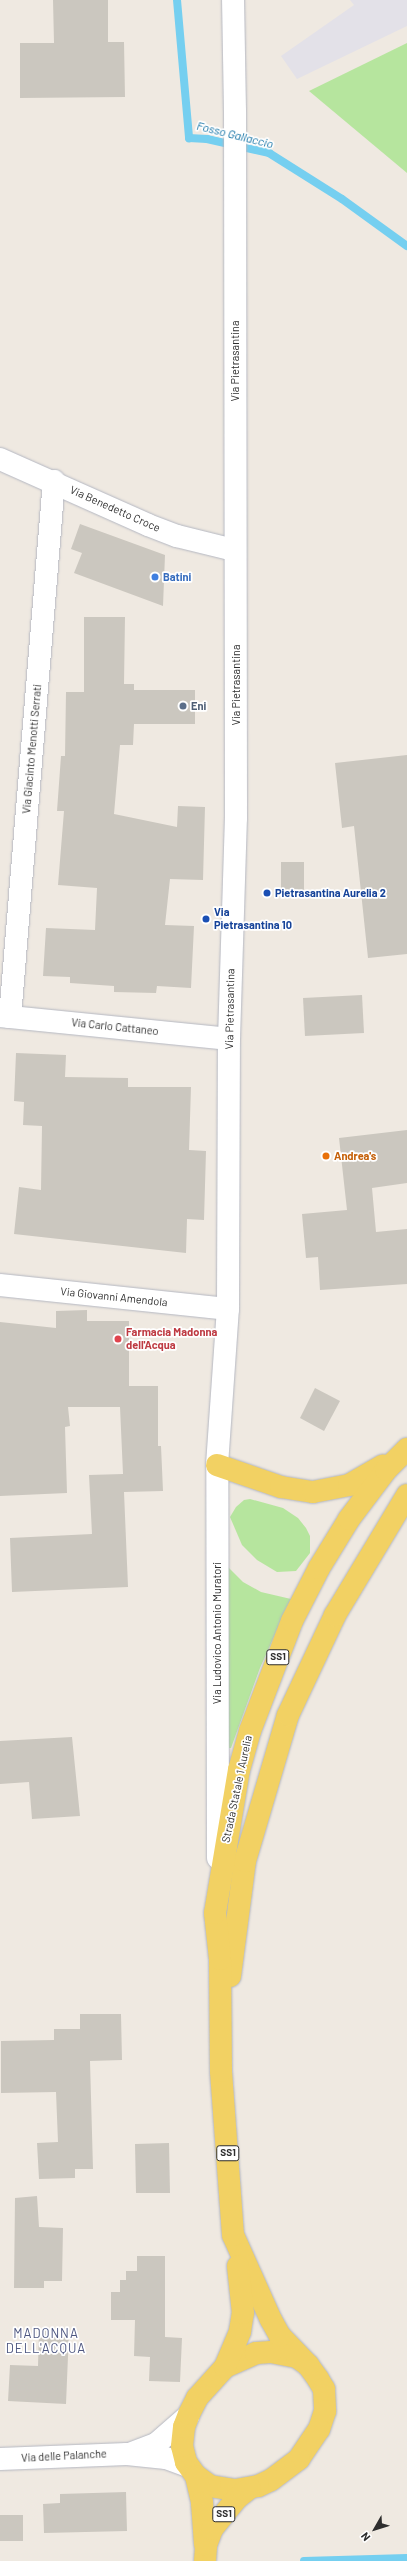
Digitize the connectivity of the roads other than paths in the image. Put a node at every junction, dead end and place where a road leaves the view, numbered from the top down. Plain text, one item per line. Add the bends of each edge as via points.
1 (233, 0) edge
2 (0, 458) edge
3 (54, 481) junction
4 (234, 550) junction
5 (5, 1017) edge
6 (229, 1038) junction
7 (0, 1285) edge
8 (228, 1309) junction
9 (224, 1370) joint
10 (407, 1448) edge
11 (217, 1465) junction
12 (407, 1495) edge
13 (218, 1896) junction
14 (221, 2051) junction
15 (233, 2235) junction
16 (308, 2365) junction
17 (225, 2367) junction
18 (188, 2416) junction
19 (127, 2454) junction
20 (0, 2459) edge
21 (192, 2471) junction
22 (250, 2488) junction
23 (205, 2553) edge

1 - 4 street, Via Pietrasantina
2 - 3 street, Via Benedetto Croce
3 - 4 street, Via Benedetto Croce via 148,525 178,536
3 - 5 street, Via Giacinto Menotti Serrati
4 - 6 street, Via Pietrasantina via 236,810
5 - 6 street, Via Carlo Cattaneo
6 - 8 street, Via Pietrasantina
7 - 8 street, Via Giovanni Amendola
8 - 9 street, Via Pietrasantina
9 - 11 street, Via Ludovico Antonio Muratori
10 - 11 main road via 366,1477 327,1491 313,1492 281,1487
10 - 13 main road, Strada Statale 1 Aurelia / SS1 via 386,1470 349,1519 319,1568 292,1621 250,1731 239,1770
11 - 13 street, Via Ludovico Antonio Muratori
12 - 14 main road, Strada Statale 1 Aurelia / SS1 via 334,1615 288,1715 245,1861
13 - 14 main road, Strada Statale 1 Aurelia / SS1 via 215,1913 220,1959
14 - 15 main road, Strada Statale 1 Aurelia / SS1
15 - 16 main road, Strada Statale 1 Aurelia via 280,2336
15 - 17 main road via 243,2313 240,2331
16 - 17 main road via 297,2357 271,2352 256,2353
16 - 22 main road via 324,2389 325,2411 319,2429 299,2459 271,2480
17 - 18 main road via 197,2398
18 - 19 street, Via delle Palanche via 156,2444
18 - 21 main road via 182,2446
19 - 20 street, Via delle Palanche
19 - 21 street, Via delle Palanche via 166,2458
21 - 22 main road via 210,2486 235,2490
21 - 23 main road via 202,2503
22 - 23 main road, SS1 via 237,2498 221,2517

